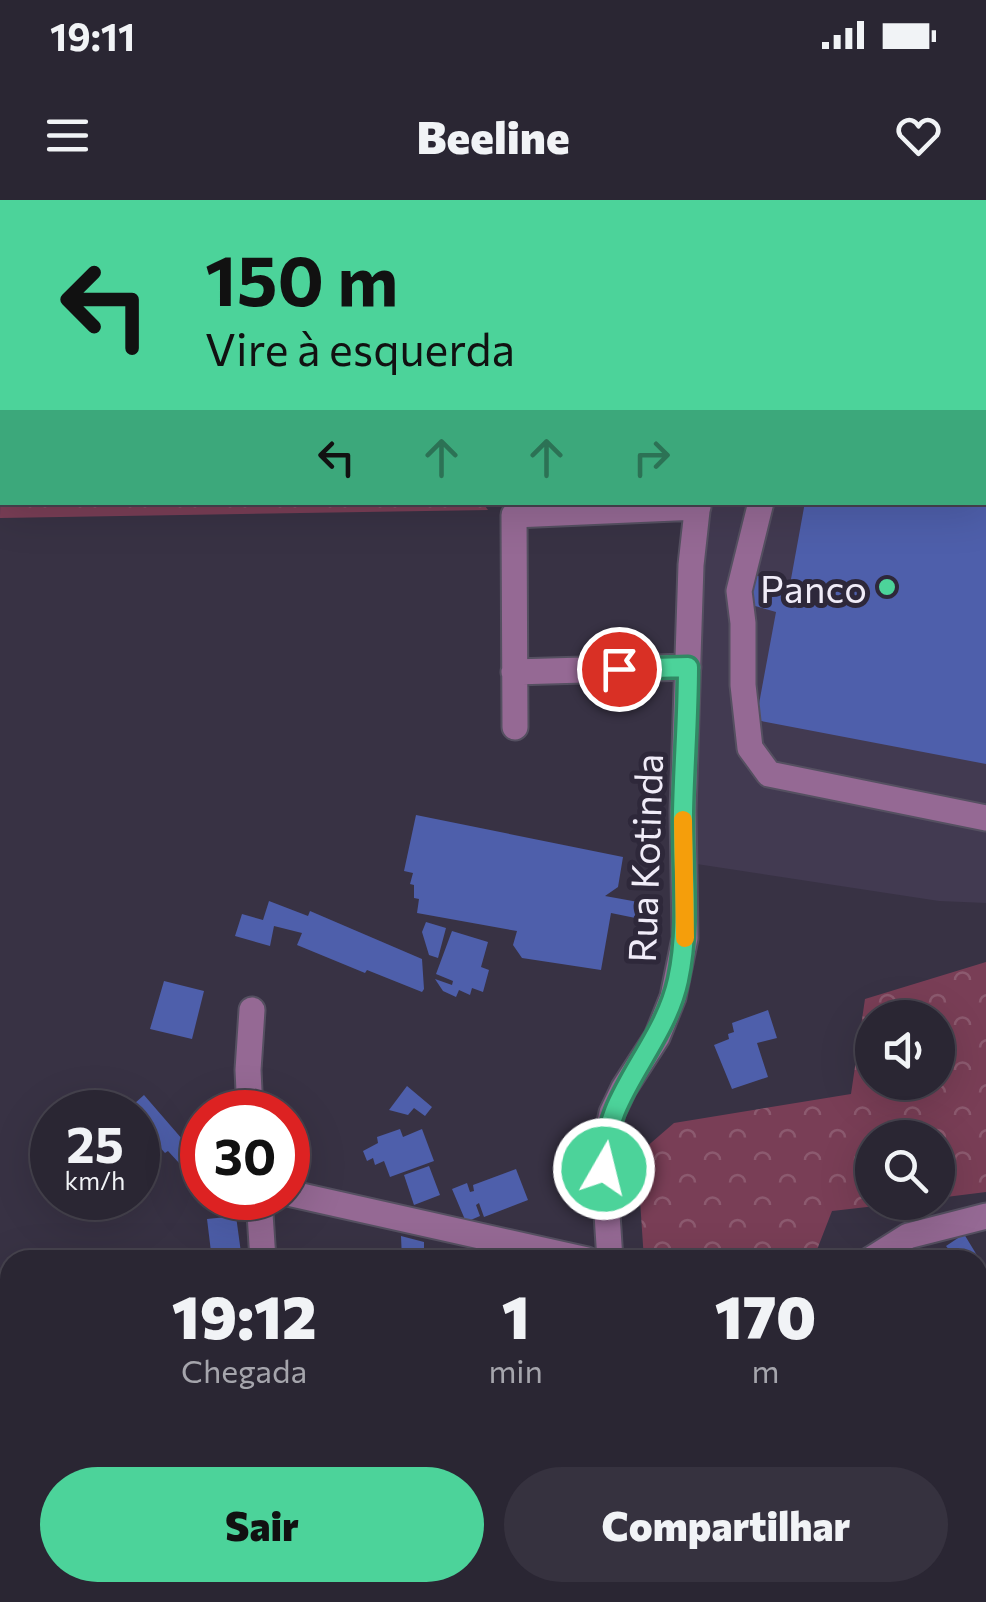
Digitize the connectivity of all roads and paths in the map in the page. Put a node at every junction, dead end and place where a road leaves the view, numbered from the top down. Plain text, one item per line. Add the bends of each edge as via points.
1 (698, 505) edge
2 (760, 505) edge
3 (688, 667) junction
4 (514, 672) junction
5 (514, 727) dead end
6 (986, 818) edge
7 (252, 1010) dead end
8 (249, 1090) edge
9 (310, 1198) edge
10 (986, 1216) edge
11 (260, 1220) edge
12 (262, 1250) edge
13 (542, 1250) edge
14 (609, 1250) edge
15 (886, 1250) edge

1 - 3 street, Rua Kotinda
1 - 4 street via 514,515
2 - 6 street via 739,591 750,748 769,774
3 - 4 street
3 - 14 street, Rua Kotinda via 685,938 666,1016 624,1088 607,1135
4 - 5 street
7 - 8 street
9 - 13 street
10 - 15 street via 908,1236
11 - 12 street

